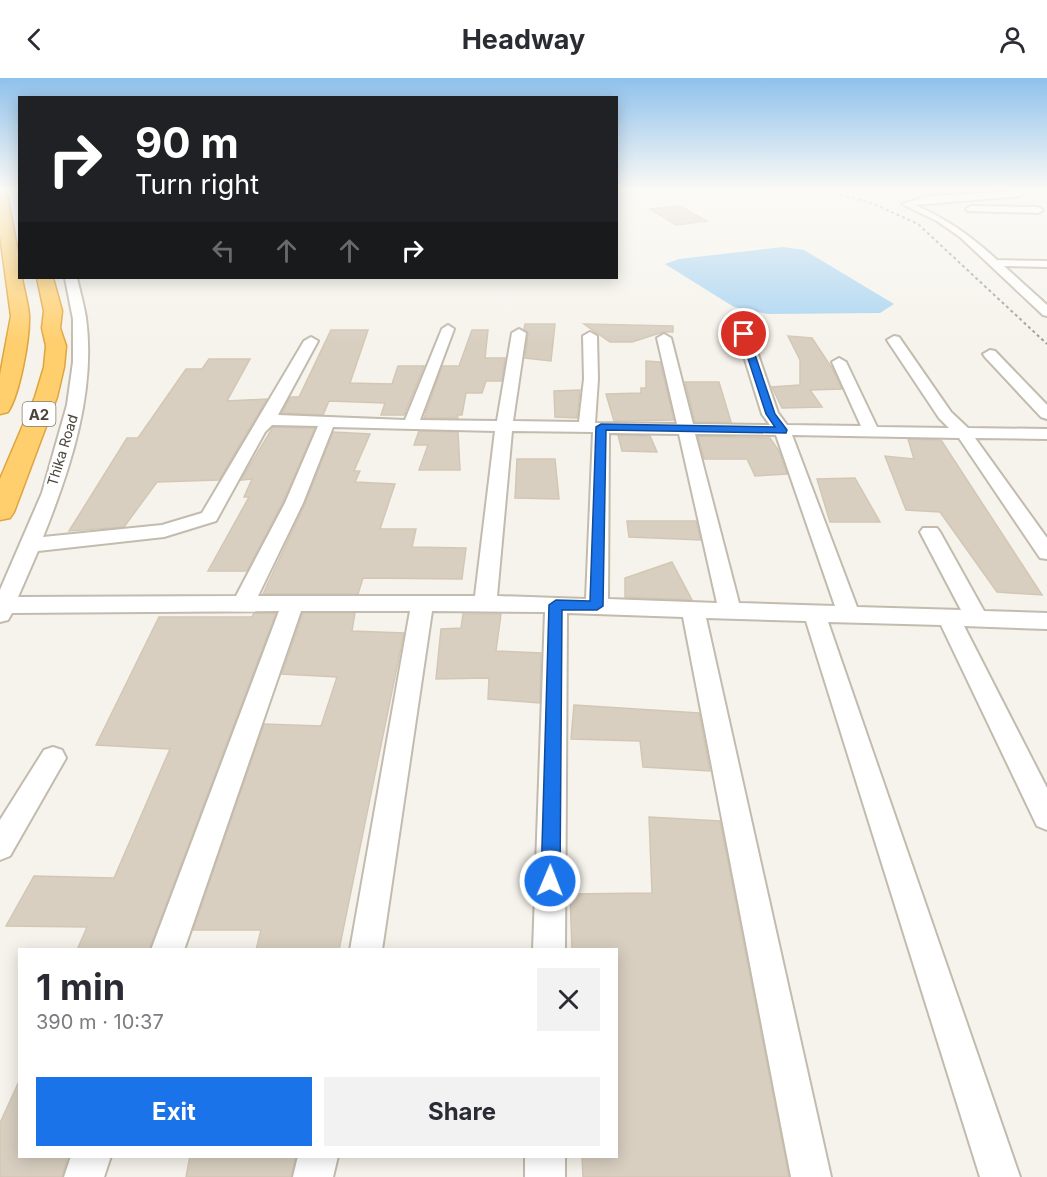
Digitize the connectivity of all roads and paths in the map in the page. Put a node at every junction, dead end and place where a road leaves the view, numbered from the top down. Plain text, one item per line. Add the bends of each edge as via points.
1 (8, 240) edge
2 (968, 240) edge
3 (994, 263) junction
4 (1047, 264) edge
5 (45, 279) edge
6 (71, 279) edge
7 (1030, 297) junction
8 (1047, 298) edge
9 (1047, 312) edge
10 (448, 329) dead end
11 (519, 333) dead end
12 (744, 334) dead end
13 (590, 336) dead end
14 (664, 338) dead end
15 (894, 340) dead end
16 (311, 341) dead end
17 (990, 354) dead end
18 (839, 362) dead end
19 (0, 407) edge
20 (1047, 414) edge
21 (266, 422) junction
22 (328, 422) junction
23 (411, 424) junction
24 (504, 426) junction
25 (594, 427) junction
26 (688, 428) junction
27 (782, 430) junction
28 (871, 431) junction
29 (963, 432) junction
30 (1047, 434) edge
31 (0, 512) edge
32 (930, 532) dead end
33 (31, 545) junction
34 (1047, 553) edge
35 (422, 603) junction
36 (484, 603) junction
37 (243, 604) junction
38 (292, 604) junction
39 (556, 605) junction
40 (597, 606) junction
41 (2, 609) edge
42 (693, 610) junction
43 (730, 612) junction
44 (815, 615) junction
45 (849, 616) junction
46 (949, 618) junction
47 (978, 619) junction
48 (1047, 621) edge
49 (53, 758) dead end
50 (1047, 817) edge
51 (0, 846) edge
52 (168, 948) edge
53 (366, 948) edge
54 (549, 948) edge
55 (90, 1158) edge
56 (318, 1158) edge
57 (545, 1158) edge
58 (84, 1177) edge
59 (313, 1177) edge
60 (544, 1177) edge
61 (811, 1177) edge
62 (1000, 1177) edge

1 - 19 highway, A2 via 20,316 9,385
2 - 3 street
3 - 4 street
3 - 7 street
5 - 31 highway, Thika Road / A2 via 53,311 54,367
6 - 33 street, Thika Road via 82,351 75,411
7 - 8 street
7 - 9 street
10 - 23 street
11 - 24 street
12 - 27 street via 770,414
13 - 25 street
14 - 26 street
15 - 29 street via 945,415
16 - 21 street
17 - 20 street
18 - 28 street
21 - 22 street
21 - 33 street via 258,429 209,517 164,531
22 - 23 street
22 - 37 street via 294,503
23 - 24 street
24 - 25 street
24 - 36 street
25 - 26 street
25 - 40 street
26 - 27 street
26 - 43 street
27 - 28 street
27 - 45 street
28 - 29 street
29 - 30 street
29 - 34 street
32 - 47 street
33 - 41 street, Thika Road
35 - 36 street
35 - 38 street
35 - 53 street
36 - 39 street
37 - 38 street
37 - 41 street
38 - 52 street
39 - 40 street
39 - 54 street
40 - 42 street
42 - 43 street
42 - 61 street
43 - 44 street
44 - 45 street
44 - 62 street
45 - 46 street
46 - 47 street
46 - 50 street
47 - 48 street
49 - 51 street
55 - 58 street
56 - 59 street
57 - 60 street

